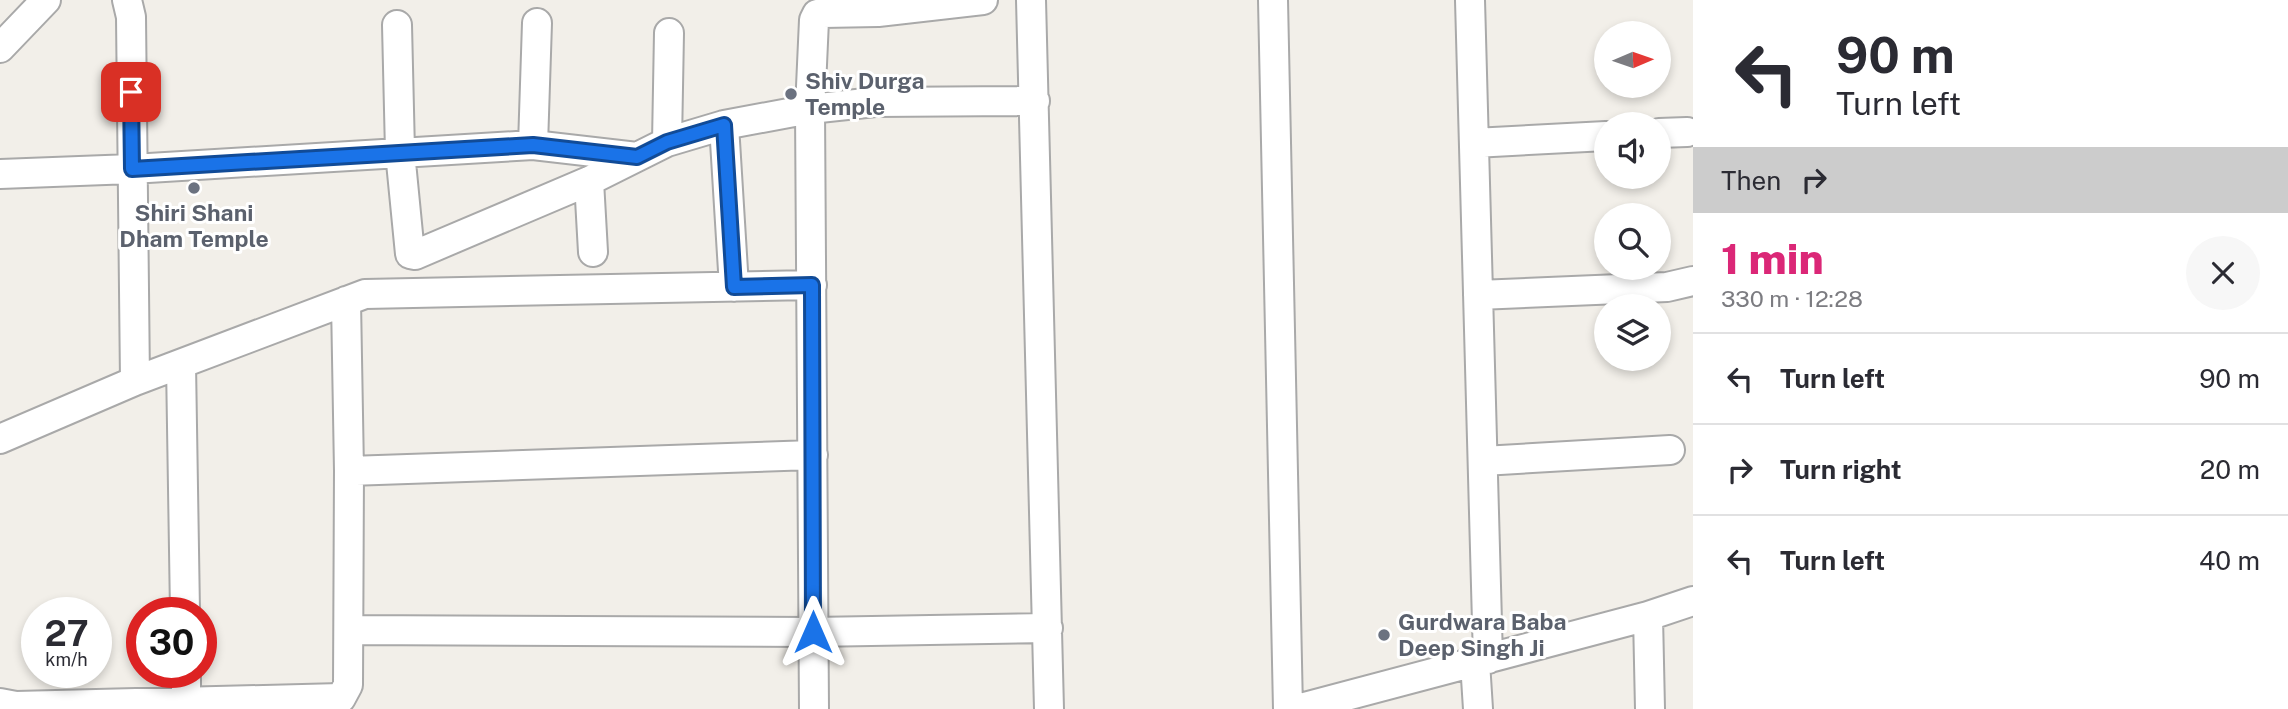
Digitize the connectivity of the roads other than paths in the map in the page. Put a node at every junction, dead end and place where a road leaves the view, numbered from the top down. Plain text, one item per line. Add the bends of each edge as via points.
1 (46, 0) edge
2 (127, 0) edge
3 (983, 0) edge
4 (1031, 0) edge
5 (1273, 0) edge
6 (1470, 0) edge
7 (878, 6) edge
8 (537, 23) dead end
9 (397, 25) dead end
10 (668, 33) dead end
11 (0, 48) edge
12 (1035, 101) junction
13 (810, 108) junction
14 (724, 125) junction
15 (1687, 132) dead end
16 (1671, 133) edge
17 (1594, 137) edge
18 (667, 142) junction
19 (1474, 143) junction
20 (533, 145) junction
21 (400, 152) junction
22 (637, 157) junction
23 (132, 169) junction
24 (0, 174) edge
25 (589, 181) junction
26 (593, 251) dead end
27 (1693, 281) edge
28 (812, 285) junction
29 (734, 287) junction
30 (1478, 295) junction
31 (346, 301) junction
32 (181, 365) junction
33 (135, 381) junction
34 (0, 439) edge
35 (1670, 450) dead end
36 (813, 455) junction
37 (1483, 461) junction
38 (349, 471) junction
39 (185, 597) edge
40 (1693, 601) edge
41 (1648, 616) junction
42 (1048, 628) junction
43 (349, 630) junction
44 (813, 632) junction
45 (1481, 660) junction
46 (186, 688) edge
47 (186, 700) junction
48 (0, 703) edge
49 (814, 709) edge
50 (1049, 709) edge
51 (1288, 709) edge
52 (1297, 709) edge
53 (1478, 709) edge
54 (1650, 709) edge

1 - 11 street
2 - 23 street
3 - 7 street
4 - 12 street
5 - 51 street
6 - 19 street
7 - 13 street via 815,17
8 - 20 street
9 - 21 street
10 - 18 street
12 - 13 street via 875,102
12 - 42 street
13 - 14 street
13 - 28 street
14 - 18 street
14 - 29 street
15 - 16 street
17 - 19 street
18 - 22 street
19 - 30 street
20 - 21 street
20 - 22 street
21 - 23 street
21 - 25 street via 408,252 412,255
22 - 25 street
23 - 24 street
23 - 33 street
25 - 26 street
27 - 30 street via 1667,287
28 - 29 street
28 - 36 street
29 - 31 street via 365,294
30 - 37 street
31 - 32 street
31 - 38 street
32 - 33 street
32 - 39 street
33 - 34 street
35 - 37 street
36 - 38 street
36 - 44 street
37 - 45 street
38 - 43 street
40 - 41 street
41 - 45 street
41 - 54 street
42 - 44 street
42 - 50 street
43 - 44 street
43 - 47 street via 348,685 341,698
44 - 49 street
45 - 52 street
45 - 53 street
46 - 47 street
47 - 48 street

